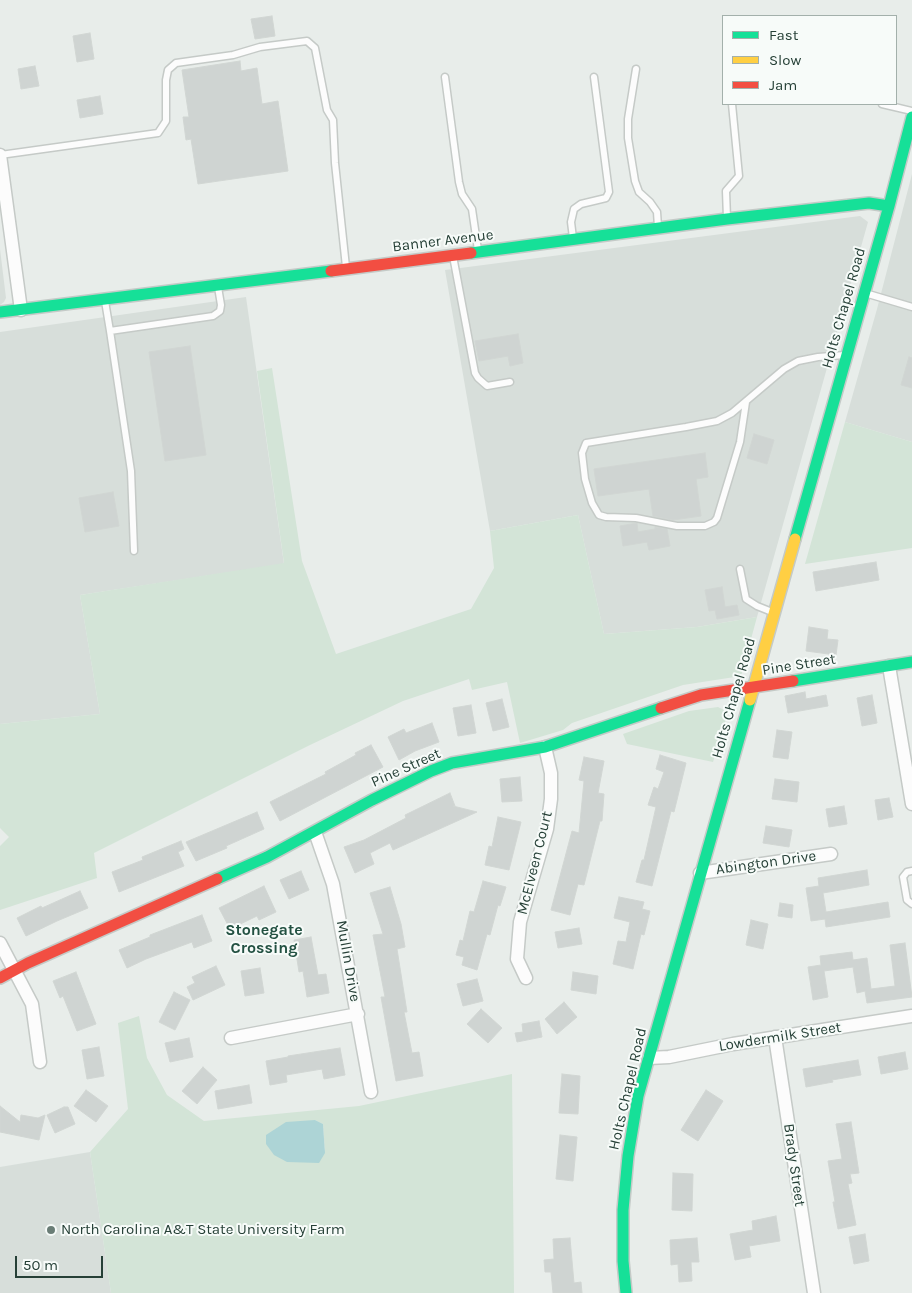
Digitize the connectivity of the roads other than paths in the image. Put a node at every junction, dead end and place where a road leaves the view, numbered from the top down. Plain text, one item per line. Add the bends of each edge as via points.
1 (636, 69) dead end
2 (444, 77) dead end
3 (594, 77) dead end
4 (732, 105) edge
5 (887, 105) edge
6 (912, 110) edge
7 (912, 116) edge
8 (0, 155) edge
9 (889, 206) junction
10 (727, 219) junction
11 (658, 228) junction
12 (573, 239) junction
13 (478, 252) junction
14 (453, 255) junction
15 (346, 269) junction
16 (218, 286) junction
17 (864, 293) junction
18 (105, 300) junction
19 (912, 307) edge
20 (20, 310) junction
21 (0, 312) edge
22 (110, 331) junction
23 (846, 355) junction
24 (510, 382) dead end
25 (746, 402) junction
26 (134, 551) dead end
27 (740, 569) dead end
28 (774, 612) junction
29 (912, 662) edge
30 (889, 666) junction
31 (752, 688) junction
32 (545, 747) junction
33 (912, 804) edge
34 (315, 832) junction
35 (832, 854) dead end
36 (912, 871) edge
37 (700, 873) junction
38 (912, 904) edge
39 (0, 943) edge
40 (15, 970) junction
41 (0, 978) edge
42 (526, 978) dead end
43 (358, 1014) junction
44 (912, 1016) edge
45 (775, 1037) junction
46 (231, 1038) dead end
47 (649, 1058) junction
48 (40, 1062) dead end
49 (371, 1092) dead end
50 (626, 1293) edge
51 (814, 1293) edge

1 - 11 lane via 628,138 635,181 657,212
2 - 13 lane via 459,182 462,194 472,209
3 - 12 lane via 608,192 606,198 581,204 574,210 571,222
4 - 10 lane via 740,176 726,191
5 - 6 lane
7 - 9 street, Holts Chapel Road
8 - 15 lane via 158,132 166,121 168,70 176,63 307,41 314,48 327,110 333,120
8 - 20 street
9 - 10 street, Banner Avenue via 869,203
9 - 17 street, Holts Chapel Road
10 - 11 street, Banner Avenue
11 - 12 street, Banner Avenue
12 - 13 street, Banner Avenue
13 - 14 street, Banner Avenue
14 - 15 street, Banner Avenue
14 - 24 lane via 475,373 487,386
15 - 16 street, Banner Avenue
16 - 18 street, Banner Avenue
16 - 22 lane via 220,311 213,316
17 - 19 lane
17 - 23 street, Holts Chapel Road
18 - 20 street, Banner Avenue
18 - 22 lane
20 - 21 street, Banner Avenue
22 - 26 lane via 131,471
23 - 25 lane via 798,361
23 - 28 street, Holts Chapel Road
25 - 25 lane via 717,421 586,443 582,453 585,479 599,515 677,526 705,526 714,522 740,442
27 - 28 lane via 746,600
28 - 31 street, Holts Chapel Road
29 - 30 street, Pine Street
30 - 31 street, Pine Street
30 - 33 street
31 - 32 street, Pine Street via 701,694
31 - 37 street, Holts Chapel Road
32 - 34 street, Pine Street via 452,763 372,800
32 - 42 street, McElveen Court via 551,773 547,829 520,922 517,959
34 - 40 street, Pine Street via 267,857
34 - 43 street, Mullin Drive via 333,884
35 - 37 street, Abington Drive
36 - 38 lane via 903,877 907,900
37 - 47 street, Holts Chapel Road
39 - 40 street
40 - 41 street, Pine Street
40 - 48 street via 32,1004
43 - 46 street
43 - 49 street, Mullin Drive
44 - 45 street, Lowdermilk Street
45 - 47 street, Lowdermilk Street
45 - 51 street, Brady Street
47 - 50 street, Holts Chapel Road via 638,1096 626,1175 623,1231

